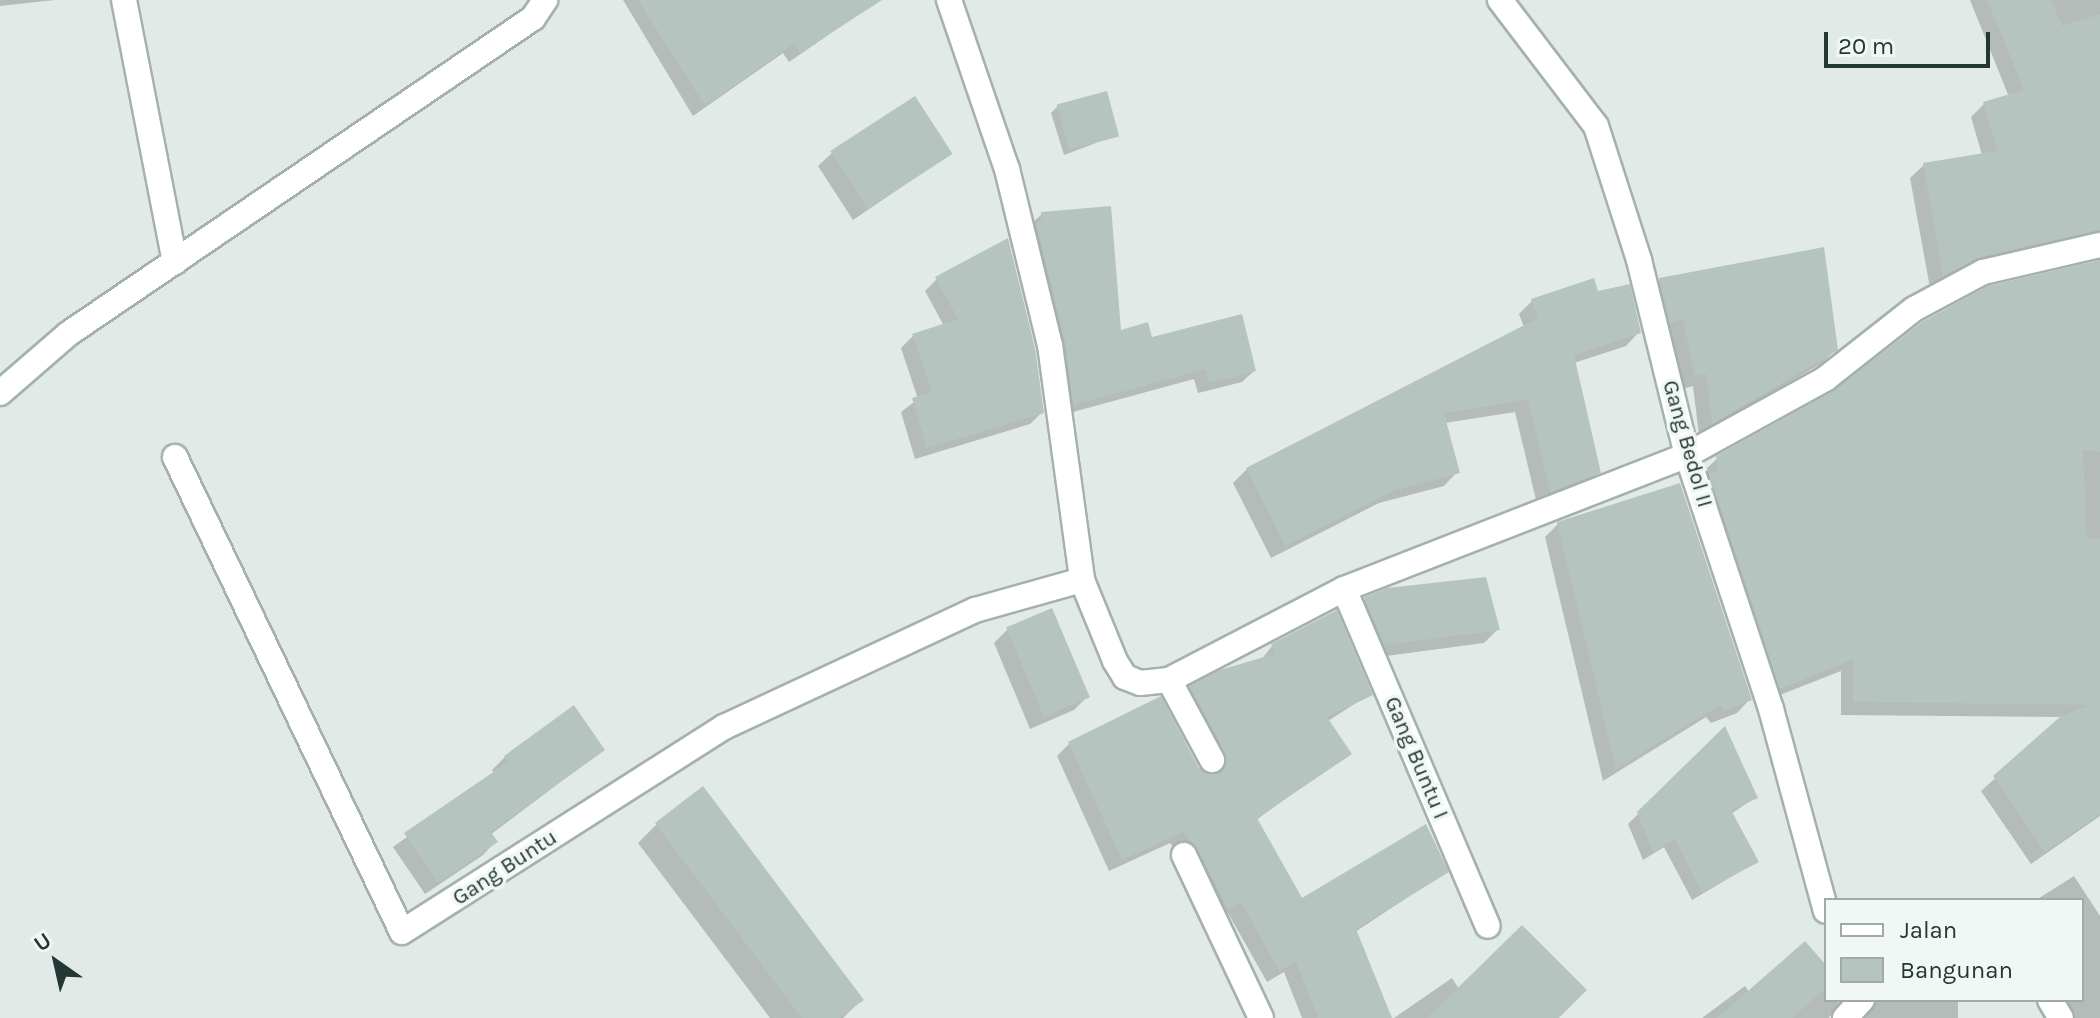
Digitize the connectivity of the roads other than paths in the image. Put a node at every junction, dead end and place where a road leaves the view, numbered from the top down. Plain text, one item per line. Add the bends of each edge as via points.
1 (124, 0) edge
2 (545, 0) edge
3 (949, 0) edge
4 (1500, 0) edge
5 (2100, 245) edge
6 (175, 262) junction
7 (0, 393) edge
8 (1687, 455) junction
9 (175, 457) dead end
10 (1082, 580) junction
11 (1344, 589) junction
12 (1169, 680) junction
13 (1212, 760) dead end
14 (1184, 855) dead end
15 (1824, 904) edge
16 (1488, 926) dead end
17 (1860, 1002) edge
18 (1261, 1018) edge
19 (1845, 1018) edge

1 - 6 street
2 - 6 street via 533,18
3 - 10 street via 1007,169 1050,345
4 - 8 street, Gang Bedol II via 1596,126 1639,260
5 - 8 street via 1983,272 1914,309 1825,379
6 - 7 street via 68,334
8 - 11 street
8 - 15 street, Gang Bedol II via 1771,709
9 - 10 street, Gang Buntu via 402,932 724,727 975,610
10 - 12 street via 1125,677 1140,683
11 - 12 street
11 - 16 street, Gang Buntu I
12 - 13 street
14 - 18 street
17 - 19 street

